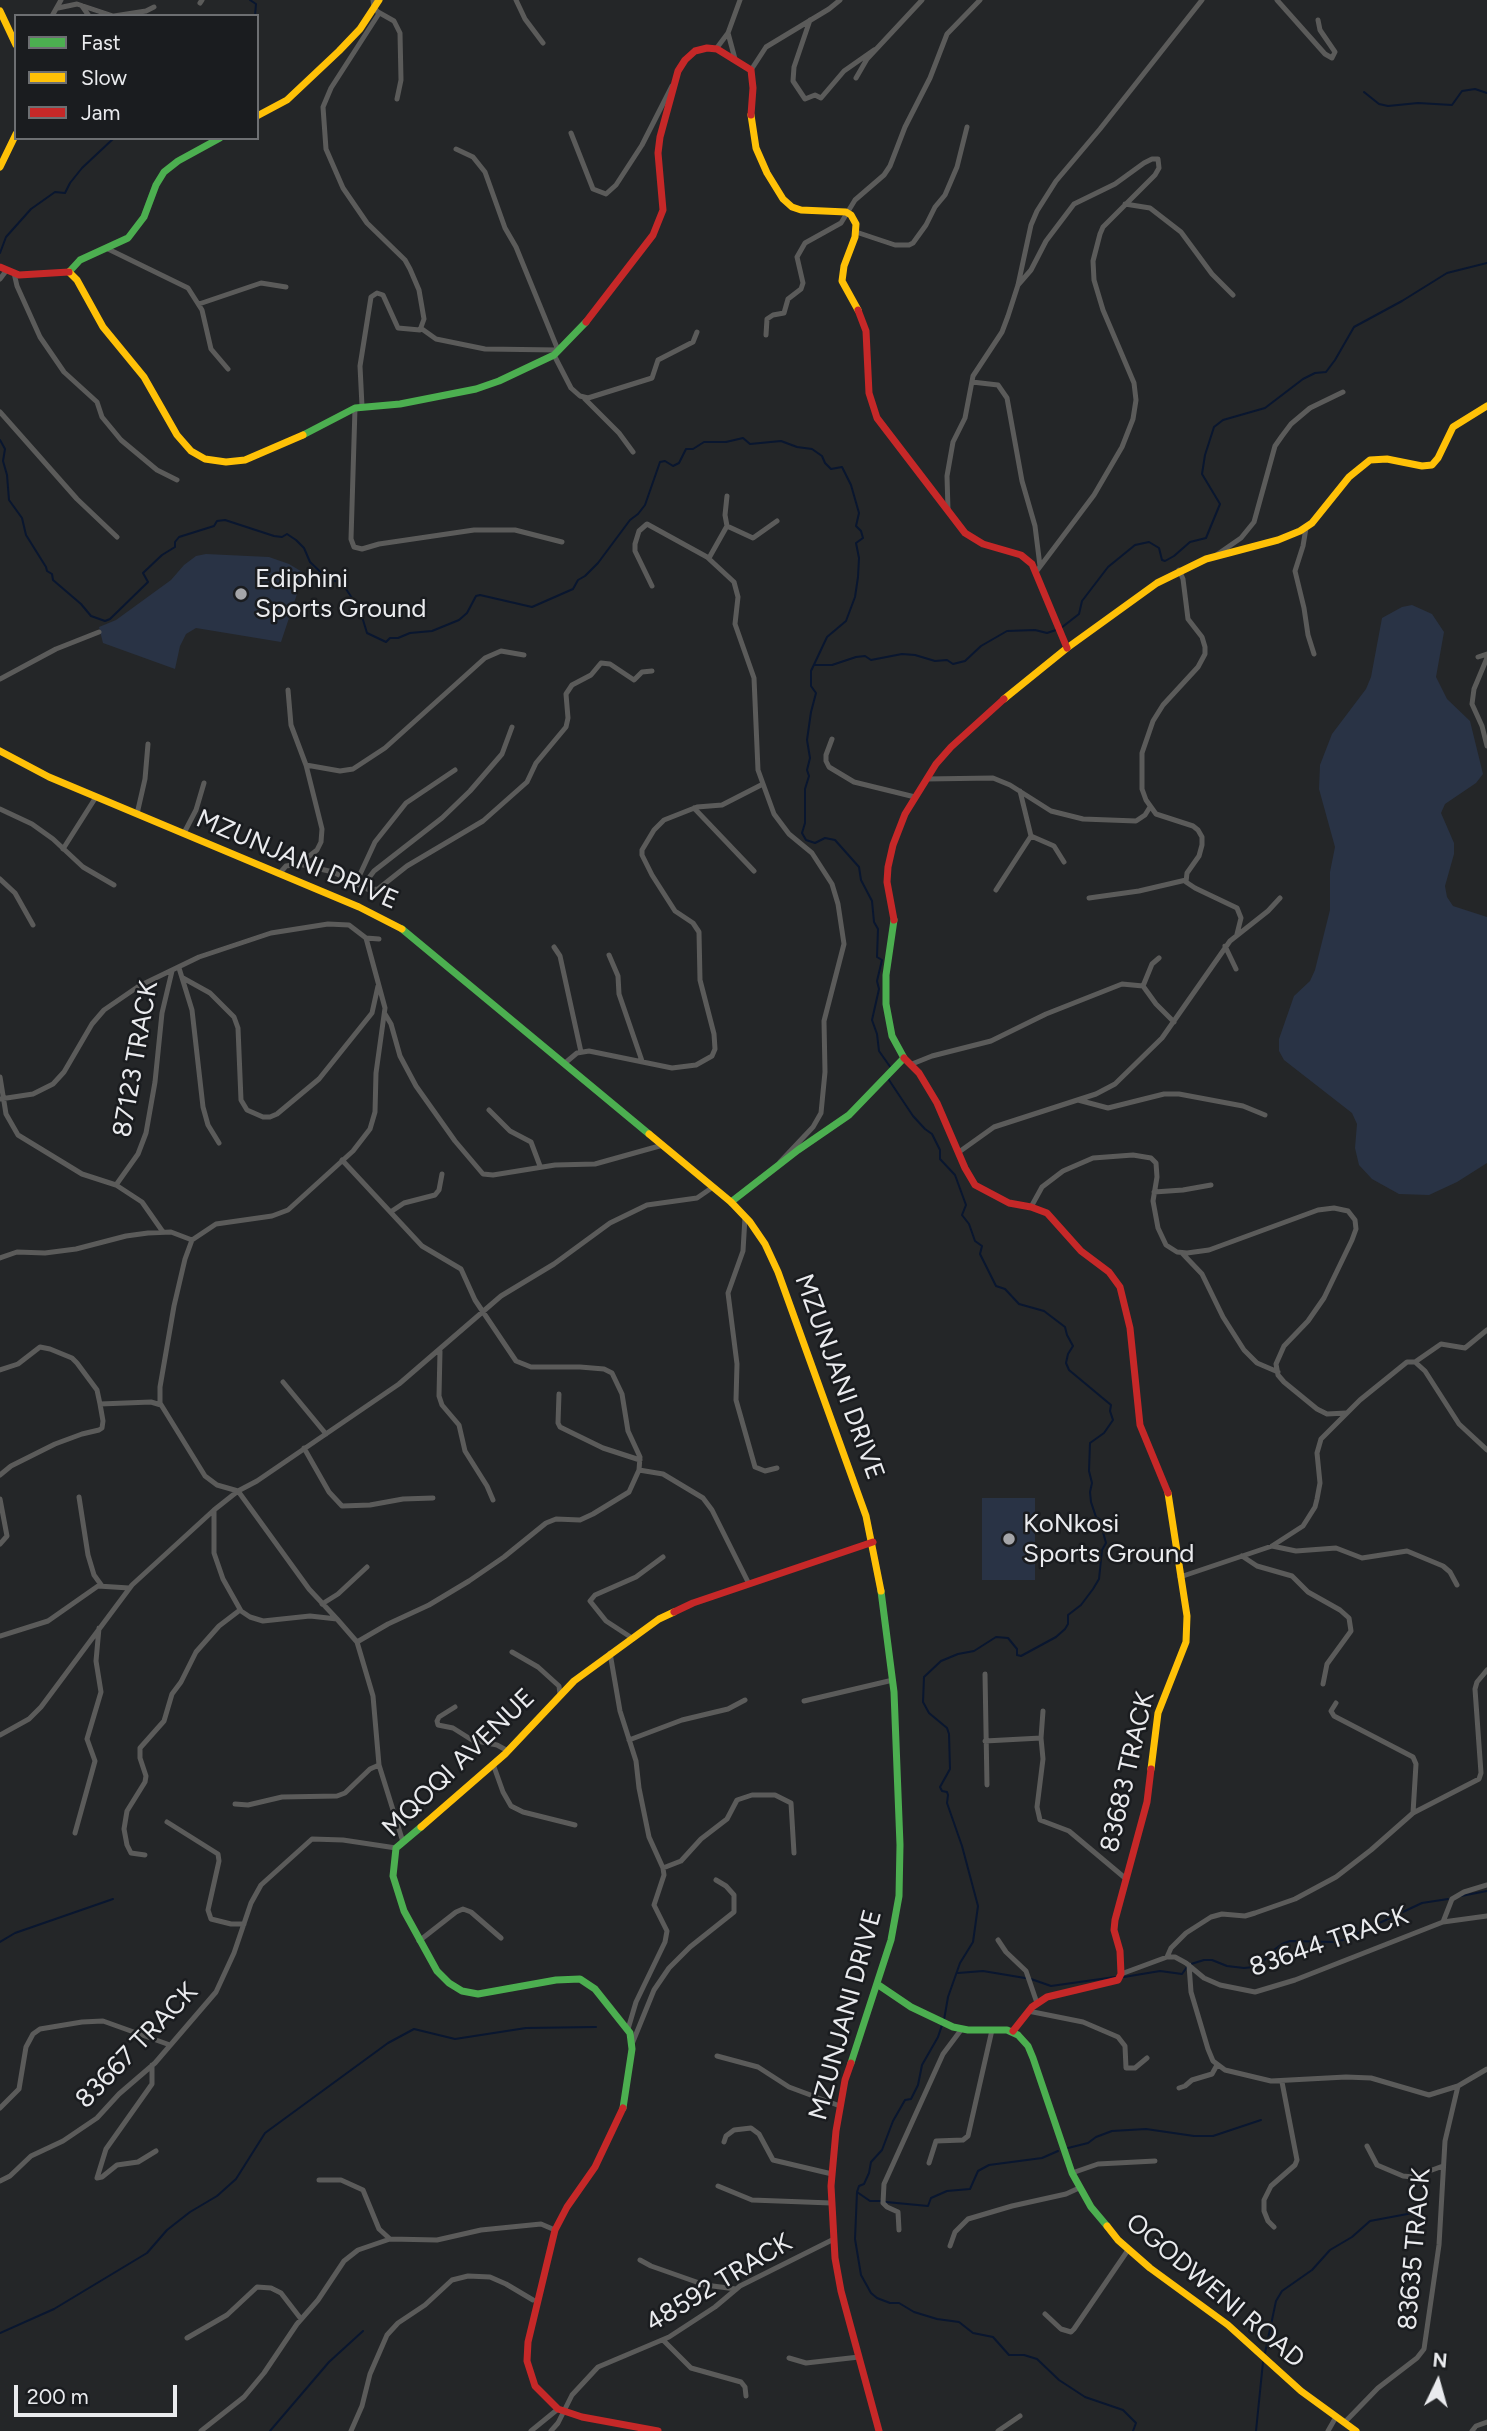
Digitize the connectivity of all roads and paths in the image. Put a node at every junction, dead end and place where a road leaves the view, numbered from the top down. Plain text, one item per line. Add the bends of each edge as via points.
1 (61, 0) edge
2 (379, 0) edge
3 (516, 0) edge
4 (740, 0) edge
5 (839, 0) edge
6 (922, 0) edge
7 (979, 0) edge
8 (1202, 0) edge
9 (1277, 0) edge
10 (72, 2) edge
11 (82, 6) junction
12 (375, 6) edge
13 (154, 7) dead end
14 (58, 8) junction
15 (0, 11) edge
16 (54, 14) edge
17 (88, 14) edge
18 (107, 14) edge
19 (126, 14) edge
20 (810, 20) junction
21 (1318, 20) dead end
22 (728, 33) junction
23 (14, 41) edge
24 (543, 43) dead end
25 (716, 49) junction
26 (873, 51) junction
27 (735, 59) junction
28 (751, 70) junction
29 (856, 78) dead end
30 (675, 82) junction
31 (397, 99) dead end
32 (259, 115) edge
33 (967, 127) dead end
34 (571, 133) dead end
35 (14, 138) edge
36 (216, 140) edge
37 (456, 149) dead end
38 (0, 167) edge
39 (1125, 204) junction
40 (848, 214) junction
41 (856, 232) junction
42 (106, 248) junction
43 (5, 270) edge
44 (69, 272) junction
45 (0, 279) edge
46 (1018, 285) junction
47 (286, 287) dead end
48 (1233, 295) dead end
49 (199, 303) junction
50 (422, 328) junction
51 (696, 332) dead end
52 (766, 335) dead end
53 (556, 352) junction
54 (228, 369) dead end
55 (972, 382) junction
56 (1343, 392) dead end
57 (584, 398) junction
58 (1487, 406) edge
59 (358, 407) junction
60 (0, 412) edge
61 (633, 452) dead end
62 (177, 480) dead end
63 (727, 496) dead end
64 (948, 513) junction
65 (777, 521) dead end
66 (727, 526) junction
67 (1306, 528) junction
68 (117, 537) dead end
69 (562, 542) dead end
70 (1215, 556) junction
71 (709, 558) junction
72 (1038, 569) junction
73 (1179, 570) junction
74 (652, 586) dead end
75 (99, 632) dead end
76 (1067, 648) junction
77 (1314, 654) dead end
78 (524, 655) dead end
79 (1487, 656) edge
80 (1478, 657) dead end
81 (652, 671) dead end
82 (0, 679) edge
83 (288, 690) dead end
84 (512, 727) dead end
85 (832, 739) dead end
86 (148, 744) dead end
87 (1487, 746) edge
88 (0, 751) edge
89 (306, 765) junction
90 (455, 771) dead end
91 (926, 779) junction
92 (204, 783) dead end
93 (763, 784) junction
94 (1020, 791) junction
95 (96, 797) junction
96 (915, 797) junction
97 (1150, 807) junction
98 (694, 808) junction
99 (0, 809) edge
100 (137, 814) junction
101 (184, 834) junction
102 (1031, 836) junction
103 (63, 849) junction
104 (1064, 862) dead end
105 (299, 864) junction
106 (754, 871) dead end
107 (279, 874) junction
108 (0, 879) edge
109 (1186, 880) junction
110 (356, 883) junction
111 (114, 885) dead end
112 (362, 887) junction
113 (996, 890) dead end
114 (1088, 898) dead end
115 (1280, 898) dead end
116 (33, 925) dead end
117 (1237, 934) junction
118 (366, 938) junction
119 (379, 939) dead end
120 (1225, 946) junction
121 (554, 947) dead end
122 (609, 955) dead end
123 (1159, 957) dead end
124 (179, 968) junction
125 (1236, 969) dead end
126 (172, 971) junction
127 (183, 978) junction
128 (378, 982) junction
129 (1143, 986) junction
130 (385, 1014) junction
131 (1174, 1022) junction
132 (581, 1052) junction
133 (904, 1058) junction
134 (642, 1060) junction
135 (565, 1063) junction
136 (912, 1064) junction
137 (0, 1077) edge
138 (2, 1098) edge
139 (1078, 1100) junction
140 (489, 1110) dead end
141 (1265, 1115) dead end
142 (219, 1143) dead end
143 (663, 1145) junction
144 (959, 1152) junction
145 (342, 1160) junction
146 (540, 1166) junction
147 (776, 1167) junction
148 (442, 1174) dead end
149 (116, 1185) junction
150 (1210, 1185) dead end
151 (713, 1187) junction
152 (1154, 1192) junction
153 (731, 1202) junction
154 (1031, 1206) junction
155 (392, 1211) junction
156 (745, 1217) junction
157 (163, 1232) junction
158 (192, 1240) junction
159 (1182, 1253) junction
160 (0, 1258) edge
161 (482, 1311) junction
162 (1487, 1330) edge
163 (440, 1350) junction
164 (1415, 1362) junction
165 (0, 1370) edge
166 (1278, 1373) junction
167 (283, 1382) dead end
168 (559, 1394) dead end
169 (100, 1404) junction
170 (161, 1405) junction
171 (1346, 1413) junction
172 (326, 1434) junction
173 (304, 1448) junction
174 (1487, 1450) edge
175 (640, 1460) junction
176 (777, 1468) dead end
177 (639, 1470) junction
178 (0, 1475) edge
179 (238, 1491) junction
180 (79, 1497) dead end
181 (433, 1498) dead end
182 (0, 1499) edge
183 (494, 1500) dead end
184 (214, 1510) junction
185 (873, 1542) junction
186 (0, 1544) edge
187 (1272, 1546) junction
188 (1242, 1556) junction
189 (663, 1557) dead end
190 (367, 1567) dead end
191 (1180, 1577) junction
192 (749, 1584) junction
193 (1457, 1585) dead end
194 (102, 1586) junction
195 (129, 1588) junction
196 (323, 1604) junction
197 (240, 1609) junction
198 (337, 1619) junction
199 (99, 1628) junction
200 (0, 1636) edge
201 (632, 1637) junction
202 (357, 1643) junction
203 (512, 1652) dead end
204 (610, 1653) junction
205 (1487, 1670) edge
206 (985, 1674) dead end
207 (893, 1680) junction
208 (1323, 1684) dead end
209 (561, 1694) junction
210 (745, 1700) dead end
211 (804, 1702) dead end
212 (1336, 1703) dead end
213 (455, 1707) dead end
214 (1043, 1711) dead end
215 (0, 1735) edge
216 (1041, 1738) junction
217 (629, 1740) junction
218 (985, 1741) junction
219 (508, 1751) junction
220 (493, 1764) junction
221 (379, 1765) junction
222 (987, 1785) dead end
223 (235, 1804) dead end
224 (1413, 1813) junction
225 (167, 1822) dead end
226 (575, 1825) dead end
227 (75, 1833) dead end
228 (403, 1842) junction
229 (396, 1848) junction
230 (794, 1853) dead end
231 (145, 1855) dead end
232 (663, 1868) junction
233 (1125, 1878) junction
234 (716, 1880) dead end
235 (1487, 1885) edge
236 (1487, 1916) edge
237 (1443, 1922) junction
238 (244, 1924) junction
239 (501, 1938) dead end
240 (999, 1940) dead end
241 (419, 1941) junction
242 (1167, 1957) junction
243 (1189, 1965) junction
244 (1121, 1974) junction
245 (877, 1984) junction
246 (1037, 2003) junction
247 (1028, 2011) junction
248 (957, 2028) junction
249 (628, 2029) junction
250 (992, 2030) junction
251 (1013, 2031) junction
252 (632, 2044) junction
253 (170, 2045) junction
254 (717, 2056) dead end
255 (1147, 2058) dead end
256 (1217, 2065) junction
257 (152, 2066) junction
258 (1487, 2068) edge
259 (1282, 2082) junction
260 (1458, 2085) junction
261 (1179, 2088) dead end
262 (840, 2106) junction
263 (0, 2108) edge
264 (724, 2142) dead end
265 (1367, 2146) dead end
266 (156, 2151) dead end
267 (1154, 2161) dead end
268 (929, 2162) dead end
269 (1443, 2166) junction
270 (1072, 2173) junction
271 (832, 2174) junction
272 (319, 2180) dead end
273 (0, 2181) edge
274 (718, 2186) dead end
275 (1079, 2188) junction
276 (831, 2203) junction
277 (1274, 2227) dead end
278 (555, 2230) junction
279 (899, 2230) dead end
280 (390, 2239) junction
281 (834, 2239) junction
282 (950, 2246) dead end
283 (1128, 2250) junction
284 (640, 2260) dead end
285 (736, 2289) junction
286 (533, 2300) dead end
287 (1045, 2314) dead end
288 (301, 2319) junction
289 (187, 2338) dead end
290 (663, 2340) junction
291 (859, 2357) junction
292 (789, 2358) dead end
293 (746, 2396) dead end
294 (560, 2410) junction
295 (1020, 2416) dead end
296 (1336, 2417) junction
297 (1487, 2422) edge
298 (558, 2423) junction
299 (1344, 2423) junction
300 (201, 2431) edge
301 (351, 2431) edge
302 (531, 2431) edge
303 (551, 2431) edge
304 (562, 2431) edge
305 (658, 2431) edge
306 (879, 2431) edge
307 (998, 2431) edge
308 (1328, 2431) edge
309 (1356, 2431) edge
310 (1472, 2431) edge

1 - 14 street
2 - 12 street
3 - 24 street
4 - 22 street
5 - 20 street
6 - 26 street
7 - 40 street via 947,34 890,166 855,200
8 - 46 street via 1047,193 1031,225
9 - 21 street via 1332,58 1335,52
10 - 11 street
10 - 14 street
11 - 17 street
11 - 18 street
12 - 31 street via 394,21 400,33
12 - 32 street via 350,41 295,93
12 - 50 street via 326,99 325,142 338,181 410,269 419,290
13 - 19 street
14 - 16 street
15 - 23 street
20 - 26 street via 793,81 805,99 815,95 821,99 844,71
20 - 28 street via 766,47
22 - 25 street
22 - 27 street
25 - 27 street
25 - 30 street via 690,55
26 - 29 street
27 - 28 street
28 - 40 street via 750,111 766,173 788,203 801,210
30 - 34 street via 612,192 602,194 593,189
30 - 53 street via 659,145 660,222 608,295
33 - 41 street via 945,195 913,243 895,245
35 - 38 street
36 - 42 street via 164,172 133,232
37 - 53 street via 473,157 485,172
39 - 46 street via 1155,175 1158,159 1074,204
39 - 48 street via 1150,208 1181,232
39 - 72 street via 1100,234 1092,271 1107,323 1134,383 1136,410 1122,447 1094,495
40 - 41 street
40 - 52 street via 841,223 805,243 797,257 801,289 788,299 784,313 767,319
41 - 64 street via 842,281 863,318 873,411
42 - 44 street via 75,263
42 - 49 street via 179,282
43 - 44 street
43 - 45 street
43 - 62 street via 64,372 97,402 102,417 121,440
44 - 59 street via 103,327 145,377 177,435 197,455 215,461 245,460
46 - 55 street via 1002,332 975,370
47 - 49 street via 261,283
49 - 54 street via 211,349
50 - 53 street via 436,339 485,349
50 - 59 street via 398,328 383,295 371,296
51 - 57 street via 693,342 658,360 652,378
53 - 57 street via 571,388
53 - 59 street via 524,371 476,388 390,406
55 - 64 street via 965,418 950,454
55 - 72 street via 998,385 1007,398 1035,526
56 - 70 street via 1310,408 1291,424 1275,446 1254,522 1241,538
57 - 61 street
58 - 67 street via 1454,427 1432,465 1380,458 1363,465
59 - 69 street via 354,547 474,530 514,530
60 - 68 street
63 - 66 street
64 - 72 street via 971,538 1021,555
65 - 66 street via 752,538
66 - 71 street
67 - 70 street via 1279,540
67 - 77 street via 1294,571
70 - 73 street
71 - 74 street via 645,524 635,551
71 - 93 street via 737,589 735,624 753,673 757,761
72 - 76 street
73 - 76 street
73 - 97 street via 1188,619 1202,637 1205,650 1198,667 1156,716 1144,743 1141,774
75 - 82 street
76 - 91 street via 968,731
78 - 89 street via 501,651 485,658 384,748 353,768 340,771
79 - 80 street
79 - 87 street via 1472,704
81 - 112 street via 642,672 634,680 610,664 599,665 576,682 565,697 565,730 513,796 479,824 378,889
83 - 89 street via 290,725
84 - 112 street via 502,754 478,782 442,818 374,871
85 - 96 street via 826,755 829,767 854,782
86 - 100 street
88 - 95 street, MZUNJANI DRIVE
89 - 105 street via 322,835 314,854
90 - 110 street via 406,803 375,842
91 - 94 street via 993,778
91 - 96 street
92 - 101 street
93 - 98 street via 722,805
93 - 147 street via 779,822 808,849 832,884 844,939 824,1021 821,1113 814,1127
94 - 97 street via 1051,811 1083,819 1136,821
94 - 102 street
95 - 100 street, MZUNJANI DRIVE
95 - 103 street
96 - 133 street via 899,828 887,876 894,920 886,1004 892,1036
97 - 109 street via 1200,833 1201,850
98 - 106 street
98 - 134 street via 662,823 641,852 675,911 698,929 700,980 713,1023 715,1049 706,1061 690,1066 672,1068
99 - 103 street via 32,824
100 - 101 street, MZUNJANI DRIVE
101 - 107 street, MZUNJANI DRIVE
102 - 104 street via 1054,846
102 - 113 street
103 - 111 street
105 - 107 street via 286,866
105 - 110 street
107 - 135 street, MZUNJANI DRIVE via 405,931
108 - 116 street via 15,893
109 - 114 street
109 - 117 street via 1237,908 1241,918
110 - 112 street
115 - 117 street
117 - 120 street
118 - 119 street
118 - 124 street via 340,923 284,930
118 - 128 street
120 - 125 street
120 - 131 street
121 - 132 street via 560,956
122 - 134 street
123 - 129 street
124 - 126 street
124 - 127 street
126 - 138 street via 131,990 104,1010 56,1081 33,1094
126 - 149 street, 87123 TRACK via 146,1133 138,1154
127 - 128 street via 210,993 234,1017 241,1100 247,1110 270,1117 310,1088 360,1030 374,1009
127 - 142 street via 192,1010 203,1107
128 - 130 street
129 - 131 street
129 - 136 street via 1112,987 991,1041
130 - 145 street via 373,1122
130 - 146 street via 416,1086 479,1171 492,1175
131 - 139 street via 1115,1084
132 - 134 street
132 - 135 street
133 - 136 street, 83683 TRACK
133 - 147 street via 849,1115
135 - 143 street, MZUNJANI DRIVE
136 - 144 street, 83683 TRACK via 937,1103
137 - 138 street
138 - 149 street via 8,1122 18,1135 82,1174
139 - 141 street via 1108,1108 1179,1094 1243,1106
139 - 144 street via 995,1127
140 - 146 street via 510,1131 531,1142
143 - 146 street via 595,1164
143 - 151 street, MZUNJANI DRIVE
144 - 154 street, 83683 TRACK via 975,1185 1009,1203
145 - 155 street
145 - 158 street via 282,1213 216,1224
147 - 153 street
148 - 155 street via 435,1195
149 - 157 street via 142,1202
150 - 152 street
151 - 153 street, MZUNJANI DRIVE
151 - 161 street via 697,1198 647,1205 620,1217
152 - 154 street via 1158,1173 1153,1158 1100,1156 1048,1181
152 - 159 street via 1161,1238 1168,1248
153 - 156 street, MZUNJANI DRIVE
154 - 191 street, 83683 TRACK via 1053,1218 1081,1251 1113,1276 1122,1294 1140,1425 1171,1499
155 - 161 street via 422,1246 461,1269
156 - 176 street via 743,1251 728,1293 737,1364 736,1400 755,1466 765,1471
156 - 185 street, MZUNJANI DRIVE via 778,1272
157 - 158 street
157 - 160 street via 54,1253 17,1252
158 - 170 street via 168,1334
159 - 166 street via 1202,1274 1244,1350
159 - 166 street via 1209,1250 1318,1210 1340,1209 1354,1216 1352,1240 1324,1298 1281,1351
161 - 163 street
161 - 175 street via 509,1354 522,1365 612,1373
162 - 164 street via 1468,1347 1441,1344
163 - 172 street via 400,1384
163 - 183 street via 442,1405 459,1424 465,1451
164 - 171 street via 1407,1362
164 - 174 street via 1464,1429
165 - 169 street via 40,1348 50,1349 77,1363 97,1390
166 - 171 street via 1289,1388 1323,1412
167 - 172 street
168 - 175 street via 560,1427
169 - 170 street
169 - 178 street via 101,1429 55,1444
170 - 179 street via 205,1476
171 - 187 street via 1319,1442 1320,1483 1313,1512 1298,1530
172 - 173 street
173 - 179 street
173 - 181 street via 342,1506
175 - 177 street
177 - 192 street via 663,1474 703,1498
177 - 202 street via 629,1492 580,1520 546,1522 469,1581
179 - 184 street
179 - 196 street
180 - 194 street via 88,1555
182 - 186 street via 7,1536
184 - 195 street
184 - 197 street via 214,1553
185 - 192 street, MQOQI AVENUE
185 - 207 street, MZUNJANI DRIVE
187 - 188 street
187 - 193 street via 1296,1551 1336,1548 1362,1558 1407,1551 1443,1566
188 - 191 street
188 - 208 street via 1257,1566 1292,1576 1349,1618 1351,1631 1327,1664
189 - 201 street via 590,1601 606,1621
190 - 196 street
191 - 233 street, 83683 TRACK via 1187,1637 1158,1713 1149,1794
192 - 201 street, MQOQI AVENUE via 678,1609
194 - 195 street
194 - 200 street via 47,1621
195 - 199 street
196 - 198 street
197 - 198 street via 263,1621 310,1616
197 - 231 street via 196,1652 172,1694 163,1721 141,1748 145,1782 127,1811 124,1829 131,1853
198 - 202 street
199 - 215 street via 41,1707
199 - 227 street via 96,1661 101,1692 87,1739 94,1761
201 - 204 street, MQOQI AVENUE
202 - 221 street via 373,1696
203 - 209 street via 538,1667 559,1686
204 - 209 street, MQOQI AVENUE
204 - 217 street
205 - 224 street via 1475,1693 1479,1779
206 - 218 street
207 - 211 street
207 - 245 street, MZUNJANI DRIVE via 900,1877 893,1930
209 - 219 street, MQOQI AVENUE
210 - 217 street
212 - 224 street via 1331,1711 1334,1716 1413,1757
213 - 219 street via 439,1717 438,1725
214 - 216 street
216 - 218 street
216 - 233 street via 1040,1820 1069,1831
217 - 232 street via 649,1837
218 - 222 street
219 - 220 street, MQOQI AVENUE
220 - 226 street via 511,1806
220 - 228 street, MQOQI AVENUE
221 - 223 street via 337,1796
221 - 228 street
224 - 242 street via 1336,1877 1255,1913 1211,1917 1186,1933
225 - 238 street via 218,1854 208,1910 211,1919
228 - 229 street, MQOQI AVENUE
229 - 238 street, 83667 TRACK via 312,1839 261,1885
229 - 241 street, MQOQI AVENUE via 396,1887
230 - 232 street via 791,1803 775,1795 758,1794 737,1800 727,1819 681,1861
232 - 249 street via 654,1905 666,1927 666,1937
233 - 244 street, 83683 TRACK via 1114,1930
234 - 252 street via 734,1895 734,1912 669,1968 654,1990
235 - 237 street via 1452,1899
236 - 237 street, 83644 TRACK
237 - 243 street, 83644 TRACK via 1255,1992 1220,1985
238 - 253 street, 83667 TRACK via 216,1992
239 - 241 street via 463,1909
240 - 246 street via 1026,1971
241 - 249 street, MQOQI AVENUE via 442,1977 462,1991 487,1993 580,1979 595,1989
242 - 243 street, 83644 TRACK
242 - 244 street
243 - 256 street via 1200,2026
244 - 246 street via 1112,1983 1054,1994
245 - 248 street
245 - 262 street, MZUNJANI DRIVE
246 - 247 street
247 - 251 street
247 - 255 street via 1083,2022 1113,2034 1125,2046 1125,2068 1135,2068
248 - 250 street
248 - 279 street via 884,2184 883,2203 898,2212
249 - 252 street, MQOQI AVENUE
250 - 251 street
250 - 268 street via 968,2136 936,2141
251 - 270 street, OGODWENI ROAD via 1028,2046
252 - 278 street, MQOQI AVENUE via 629,2087 618,2121
253 - 257 street, 83667 TRACK
253 - 263 street via 103,2021 40,2029 26,2048 19,2089
254 - 262 street via 758,2067 789,2087
256 - 259 street
256 - 261 street via 1212,2074
257 - 266 street via 152,2084 106,2149 97,2178
257 - 273 street, 83667 TRACK via 97,2118 32,2156
258 - 260 street
259 - 260 street via 1363,2077 1429,2095
259 - 277 street via 1297,2160 1270,2186 1264,2200 1264,2211
260 - 269 street, 83635 TRACK
262 - 271 street, MZUNJANI DRIVE
264 - 271 street via 738,2128 751,2129 759,2134 773,2160
265 - 269 street via 1377,2165 1404,2176
267 - 270 street via 1098,2165
269 - 299 street, 83635 TRACK via 1439,2245 1424,2349
270 - 275 street, OGODWENI ROAD
271 - 276 street, MZUNJANI DRIVE
272 - 280 street via 341,2180 363,2190 379,2229
274 - 276 street via 752,2200
275 - 282 street via 968,2219 955,2232
275 - 283 street, OGODWENI ROAD
276 - 281 street, MZUNJANI DRIVE
278 - 280 street via 541,2224 444,2239
278 - 294 street, MQOQI AVENUE via 527,2361 535,2386
280 - 288 street via 348,2257
281 - 285 street, 48592 TRACK
281 - 291 street, MZUNJANI DRIVE via 841,2291
283 - 287 street via 1071,2332
283 - 296 street, OGODWENI ROAD via 1219,2317
284 - 285 street via 713,2288
285 - 290 street, 48592 TRACK
286 - 301 street via 490,2277 452,2280 387,2335
288 - 289 street via 281,2293 257,2287 227,2315
288 - 300 street via 244,2397
290 - 293 street via 691,2368 741,2382
290 - 294 street, 48592 TRACK via 598,2367
291 - 292 street via 806,2363
291 - 306 street, MZUNJANI DRIVE
294 - 298 street
294 - 302 street
294 - 305 street
295 - 307 street
296 - 299 street, OGODWENI ROAD
296 - 308 street
297 - 310 street
298 - 303 street
298 - 304 street
299 - 309 street, OGODWENI ROAD

